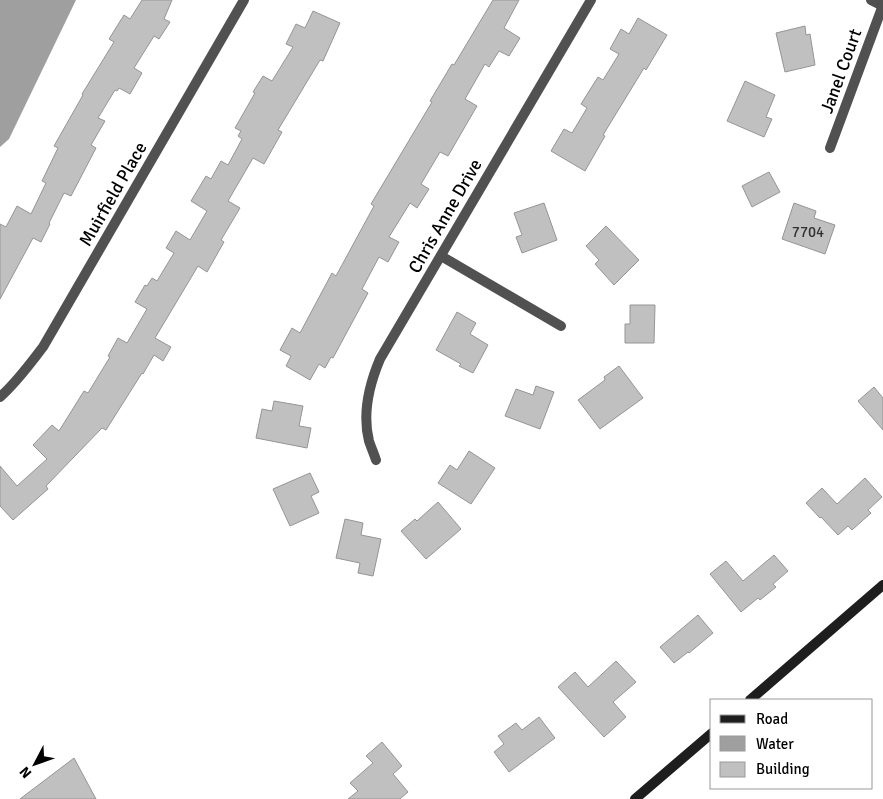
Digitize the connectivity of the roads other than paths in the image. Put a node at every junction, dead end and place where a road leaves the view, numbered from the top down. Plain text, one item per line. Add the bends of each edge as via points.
1 (244, 0) edge
2 (591, 0) edge
3 (872, 0) edge
4 (883, 6) edge
5 (830, 148) dead end
6 (441, 256) junction
7 (561, 326) dead end
8 (0, 397) edge
9 (376, 460) dead end
10 (883, 586) edge
11 (751, 699) edge
12 (710, 735) edge
13 (635, 799) edge

1 - 8 street, Muirfield Place via 43,347
2 - 6 street, Chris Anne Drive
3 - 4 street
4 - 5 street, Janel Court
6 - 7 street
6 - 9 street, Chris Anne Drive via 380,359 374,375 368,394 366,420
10 - 11 street
12 - 13 street

